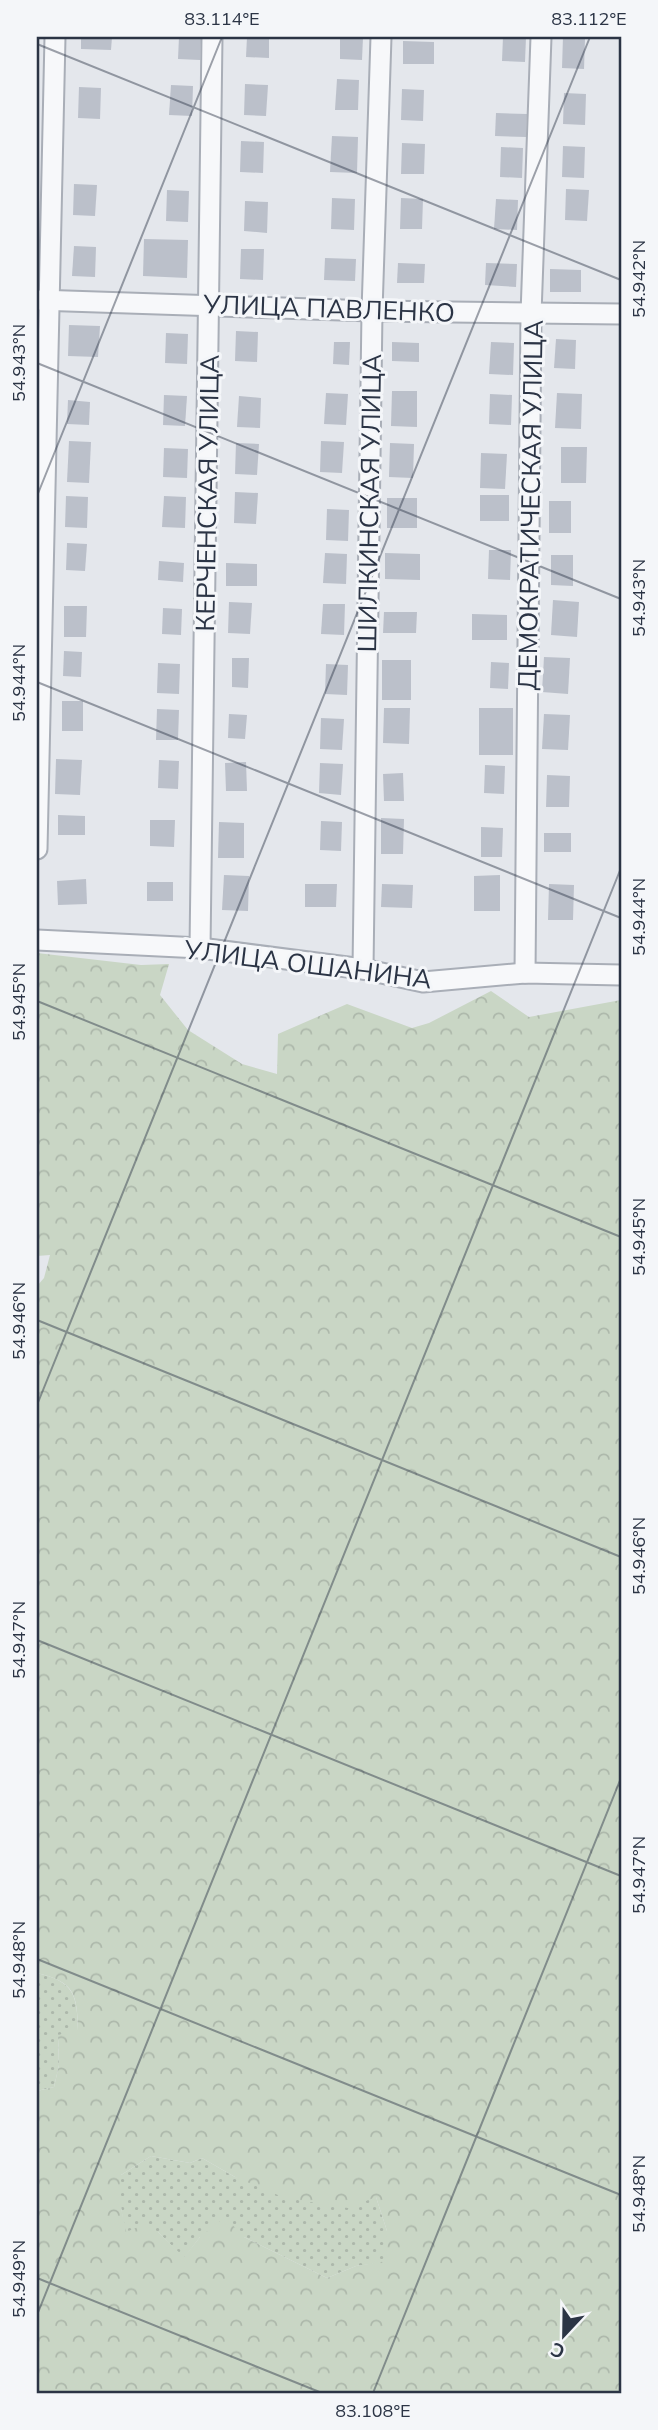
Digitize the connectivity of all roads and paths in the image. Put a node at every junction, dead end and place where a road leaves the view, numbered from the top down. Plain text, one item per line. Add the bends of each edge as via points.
1 (55, 37) edge
2 (212, 37) edge
3 (380, 37) edge
4 (541, 37) edge
5 (44, 300) edge
6 (209, 304) junction
7 (372, 311) junction
8 (531, 314) junction
9 (621, 314) edge
10 (37, 849) edge
11 (37, 940) edge
12 (200, 948) junction
13 (363, 969) junction
14 (525, 973) junction
15 (621, 975) edge

1 - 5 street
2 - 6 street, КЕРЧЕНСКАЯ УЛИЦА
3 - 7 street, ШИЛКИНСКАЯ УЛИЦА
4 - 8 street, ДЕМОКРАТИЧЕСКАЯ УЛИЦА
5 - 6 street, УЛИЦА ПАВЛЕНКО
5 - 10 street
6 - 7 street, УЛИЦА ПАВЛЕНКО
6 - 12 street, КЕРЧЕНСКАЯ УЛИЦА
7 - 8 street, УЛИЦА ПАВЛЕНКО
7 - 13 street, ШИЛКИНСКАЯ УЛИЦА
8 - 9 street, УЛИЦА ПАВЛЕНКО
8 - 14 street, ДЕМОКРАТИЧЕСКАЯ УЛИЦА
11 - 12 street, УЛИЦА ОШАНИНА
12 - 13 street, УЛИЦА ОШАНИНА
13 - 14 street, УЛИЦА ОШАНИНА via 423,982
14 - 15 street, УЛИЦА ОШАНИНА

